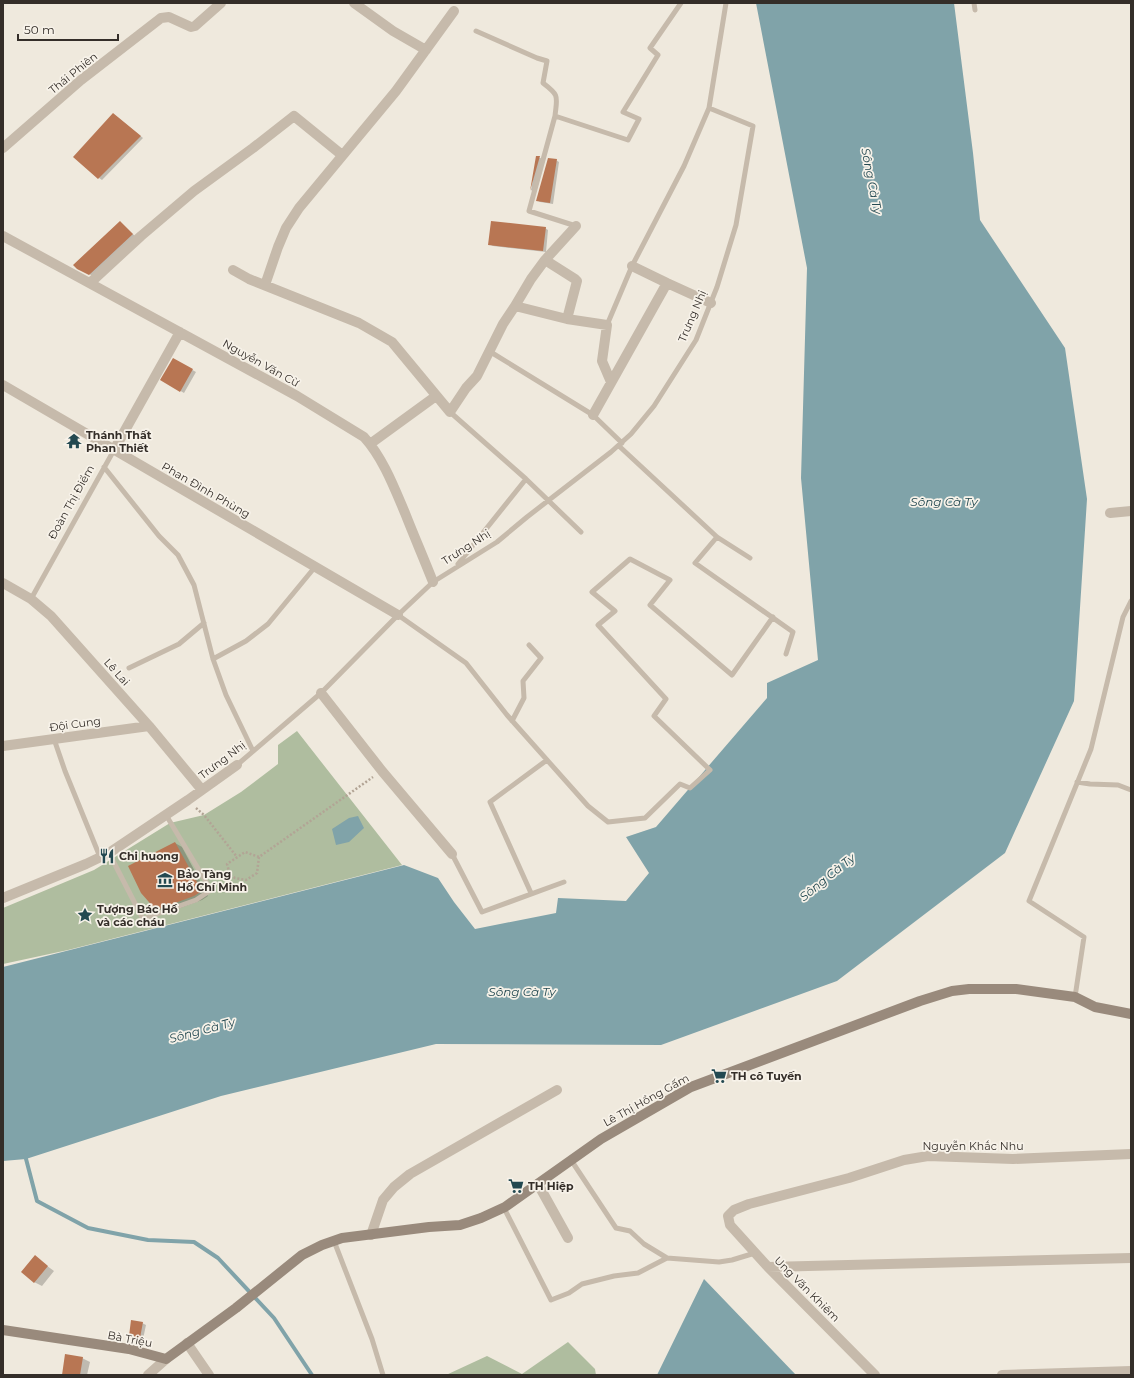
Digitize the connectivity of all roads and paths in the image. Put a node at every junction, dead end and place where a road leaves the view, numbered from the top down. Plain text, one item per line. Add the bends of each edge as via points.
1 (221, 3) edge
2 (354, 3) edge
3 (681, 3) edge
4 (726, 3) edge
5 (974, 3) edge
6 (454, 10) dead end
7 (975, 10) dead end
8 (476, 31) dead end
9 (426, 50) junction
10 (709, 108) junction
11 (555, 116) junction
12 (3, 148) edge
13 (342, 155) junction
14 (576, 226) joint
15 (3, 236) edge
16 (545, 260) junction
17 (632, 266) junction
18 (233, 270) dead end
19 (90, 283) junction
20 (667, 283) junction
21 (265, 285) junction
22 (711, 303) junction
23 (515, 306) junction
24 (567, 319) junction
25 (608, 325) junction
26 (180, 332) junction
27 (489, 351) junction
28 (611, 382) junction
29 (3, 385) edge
30 (436, 396) junction
31 (450, 412) junction
32 (593, 415) junction
33 (370, 444) junction
34 (621, 444) junction
35 (114, 450) junction
36 (104, 467) junction
37 (526, 479) junction
38 (549, 501) junction
39 (1131, 511) edge
40 (1110, 513) dead end
41 (581, 532) dead end
42 (717, 537) junction
43 (750, 558) dead end
44 (315, 567) junction
45 (455, 569) junction
46 (433, 582) junction
47 (3, 583) edge
48 (31, 599) junction
49 (1131, 601) edge
50 (398, 615) junction
51 (772, 617) junction
52 (204, 623) junction
53 (529, 645) dead end
54 (786, 654) dead end
55 (213, 659) junction
56 (129, 668) dead end
57 (321, 693) junction
58 (512, 721) junction
59 (149, 726) junction
60 (54, 739) junction
61 (3, 746) edge
62 (253, 751) junction
63 (547, 760) junction
64 (237, 765) joint
65 (382, 771) junction
66 (1077, 782) junction
67 (202, 790) junction
68 (1131, 790) edge
69 (188, 800) junction
70 (166, 815) junction
71 (452, 854) joint
72 (104, 855) junction
73 (237, 857) junction
74 (259, 857) junction
75 (564, 882) dead end
76 (531, 893) junction
77 (3, 898) edge
78 (1075, 996) junction
79 (1131, 1014) edge
80 (557, 1090) dead end
81 (1131, 1154) edge
82 (571, 1160) junction
83 (538, 1184) junction
84 (504, 1208) junction
85 (728, 1216) joint
86 (371, 1235) junction
87 (568, 1238) dead end
88 (334, 1241) junction
89 (755, 1253) junction
90 (667, 1258) junction
91 (1131, 1258) edge
92 (768, 1267) junction
93 (3, 1330) edge
94 (187, 1343) junction
95 (166, 1359) junction
96 (1131, 1371) edge
97 (148, 1375) edge
98 (209, 1375) edge
99 (383, 1375) edge
100 (875, 1375) edge
101 (1002, 1375) edge

1 - 12 street, Thái Phiên via 191,27 169,17 161,18 81,80
2 - 9 street via 384,25
3 - 11 lane via 650,48 658,55 623,112 638,119 628,140
4 - 10 lane
5 - 7 lane
6 - 9 street
8 - 11 lane via 547,60 543,83 555,92 557,97
9 - 13 street via 396,91
10 - 17 lane via 684,166
10 - 22 lane, Trưng Nhị via 753,126 736,225
11 - 14 lane via 529,211
13 - 19 street via 294,116 194,191
13 - 21 street via 302,203 286,228
14 - 16 street
15 - 19 street, Nguyễn Văn Cừ
16 - 23 street
16 - 24 street via 577,281
17 - 20 street
17 - 25 lane
18 - 21 street
19 - 26 street, Nguyễn Văn Cừ
20 - 22 street
20 - 28 street
21 - 30 street via 359,323 392,342
22 - 34 lane, Trưng Nhị via 691,349 654,406
23 - 24 street
23 - 27 street
24 - 25 street
25 - 28 street via 602,361
26 - 33 street, Nguyễn Văn Cừ via 353,429
26 - 35 street, Đoàn Thị Điểm
27 - 31 street via 477,376
27 - 32 lane
28 - 32 street
29 - 35 street, Phan Đình Phùng
30 - 31 street
30 - 33 street
31 - 37 lane
32 - 34 lane
33 - 46 street, Nguyễn Văn Cừ via 394,486
34 - 38 lane, Trưng Nhị
34 - 42 lane
35 - 36 lane, Đoàn Thị Điểm
35 - 44 street, Phan Đình Phùng
36 - 48 lane, Đoàn Thị Điểm
36 - 52 lane via 159,536 178,555 194,585
37 - 38 lane
37 - 45 lane
38 - 41 lane
38 - 45 lane, Trưng Nhị via 497,542
39 - 40 street
42 - 43 lane
42 - 51 lane via 695,563
44 - 50 street, Phan Đình Phùng
44 - 55 lane via 268,624 246,641
45 - 46 lane, Trưng Nhị
46 - 50 lane, Trưng Nhị
47 - 48 street, Lê Lai
48 - 59 street, Lê Lai via 50,616
49 - 66 lane via 1123,617 1091,749
50 - 57 lane, Trưng Nhị
50 - 58 lane via 466,664
51 - 54 lane via 793,632
51 - 63 lane via 732,675 650,605 670,580 630,559 592,592 615,611 598,625 666,699 654,716 710,770 690,788 680,784 645,818 608,822 588,806
52 - 55 lane
52 - 56 lane via 179,644
53 - 58 lane via 541,658 524,681 524,698
55 - 62 lane via 226,695
57 - 62 lane, Trưng Nhị
57 - 65 street
58 - 63 lane
59 - 60 street, Đội Cung
59 - 67 street, Lê Lai
60 - 61 street, Đội Cung
60 - 72 lane via 65,771
62 - 64 lane, Trưng Nhị
63 - 76 lane via 490,802
64 - 67 street, Trưng Nhị
65 - 71 street
65 - 74 path
66 - 68 lane via 1118,785
66 - 78 lane via 1029,901 1084,937
67 - 69 street, Trưng Nhị
69 - 70 street, Trưng Nhị
69 - 73 path
70 - 72 street, Trưng Nhị
70 - 72 lane via 211,890 196,900 143,919
71 - 76 lane via 482,912
72 - 77 street, Trưng Nhị
73 - 74 path via 245,852
73 - 74 path via 227,864 230,875 246,880 257,873
75 - 76 lane
78 - 79 street, Lê Thị Hồng Gấm via 1095,1007
78 - 82 street, Lê Thị Hồng Gấm via 996,988 969,989 938,995 691,1087 601,1138
80 - 86 street via 410,1174 383,1200
81 - 85 street, Nguyễn Khắc Nhu via 1013,1159 928,1156 749,1204 734,1210
82 - 83 street, Lê Thị Hồng Gấm
82 - 90 lane via 616,1228 630,1231 644,1244
83 - 84 street, Lê Thị Hồng Gấm
83 - 87 street
84 - 86 street, Lê Thị Hồng Gấm via 460,1225
84 - 90 lane via 551,1300 569,1293 582,1284 638,1273
85 - 89 street, Ung Văn Khiêm via 730,1225
86 - 88 street, Lê Thị Hồng Gấm
88 - 94 street, Lê Thị Hồng Gấm via 302,1255
88 - 99 lane via 372,1339
89 - 90 lane via 719,1262
89 - 92 street, Ung Văn Khiêm
91 - 92 street
92 - 100 street, Ung Văn Khiêm
93 - 95 street, Bà Triệu via 129,1349
94 - 95 street
94 - 98 street
95 - 97 street
96 - 101 street

